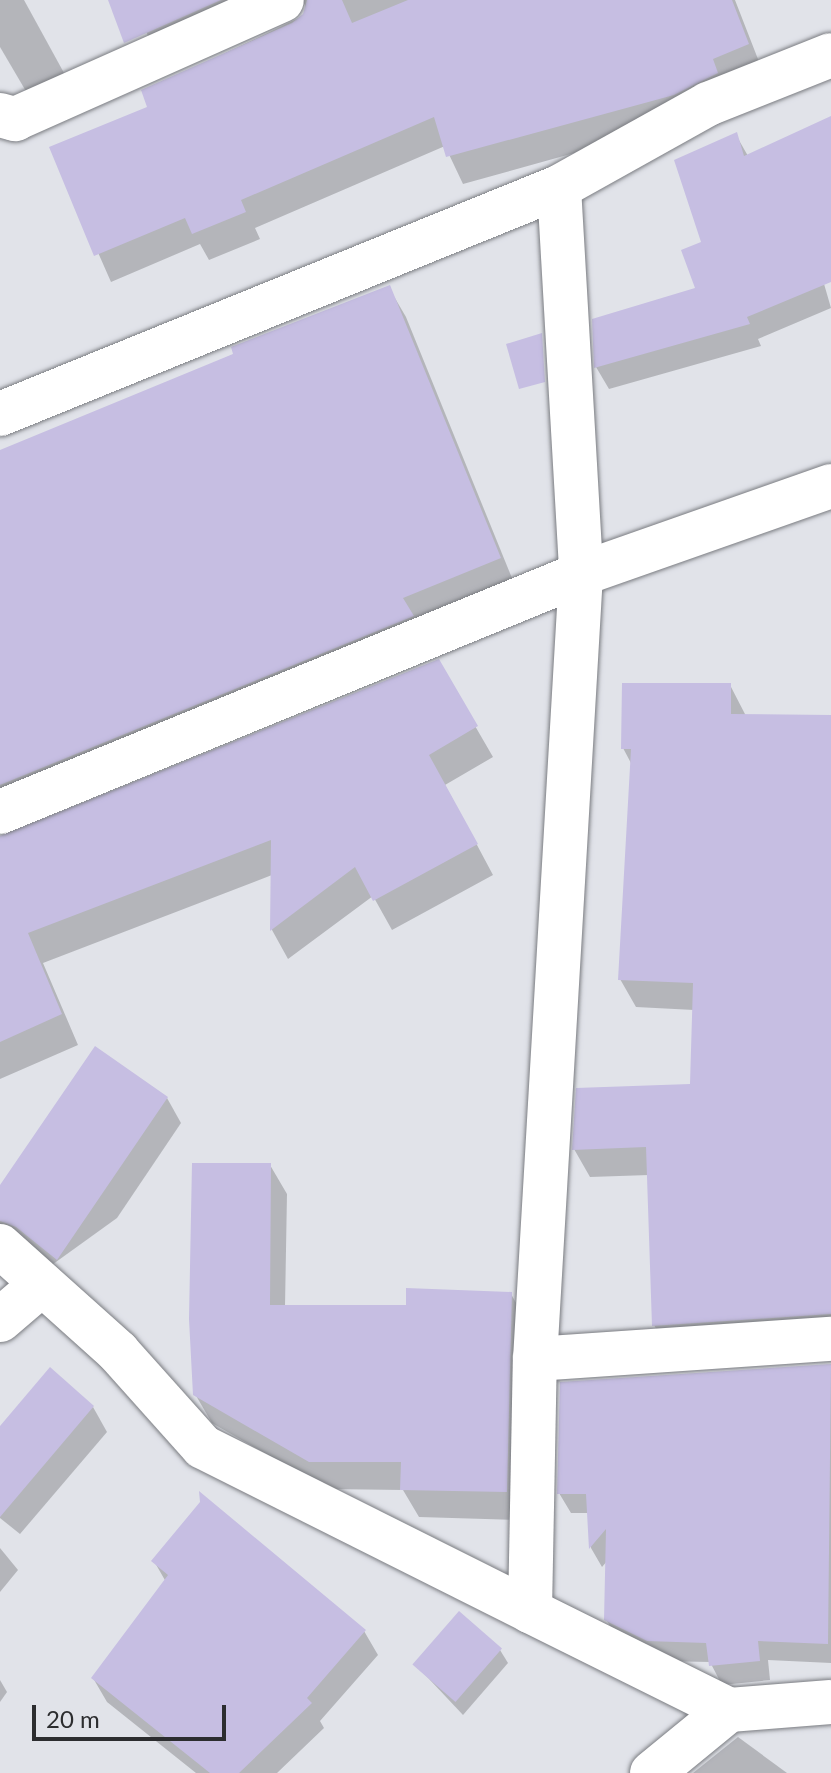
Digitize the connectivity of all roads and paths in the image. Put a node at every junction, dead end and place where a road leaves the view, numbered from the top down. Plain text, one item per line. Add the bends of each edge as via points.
1 (282, 0) edge
2 (831, 55) edge
3 (0, 115) edge
4 (559, 187) junction
5 (0, 414) edge
6 (831, 486) edge
7 (581, 574) junction
8 (0, 812) edge
9 (0, 1246) edge
10 (42, 1284) junction
11 (0, 1320) edge
12 (831, 1339) edge
13 (535, 1359) junction
14 (530, 1611) junction
15 (831, 1702) edge
16 (729, 1710) junction
17 (652, 1773) edge

1 - 3 street via 15,119
2 - 4 street via 708,104
4 - 5 street
4 - 7 street
6 - 7 street
7 - 8 street
7 - 13 street
9 - 10 street
10 - 11 street
10 - 14 street via 118,1352 203,1447
12 - 13 street
13 - 14 street
14 - 16 street
15 - 16 street
16 - 17 street

